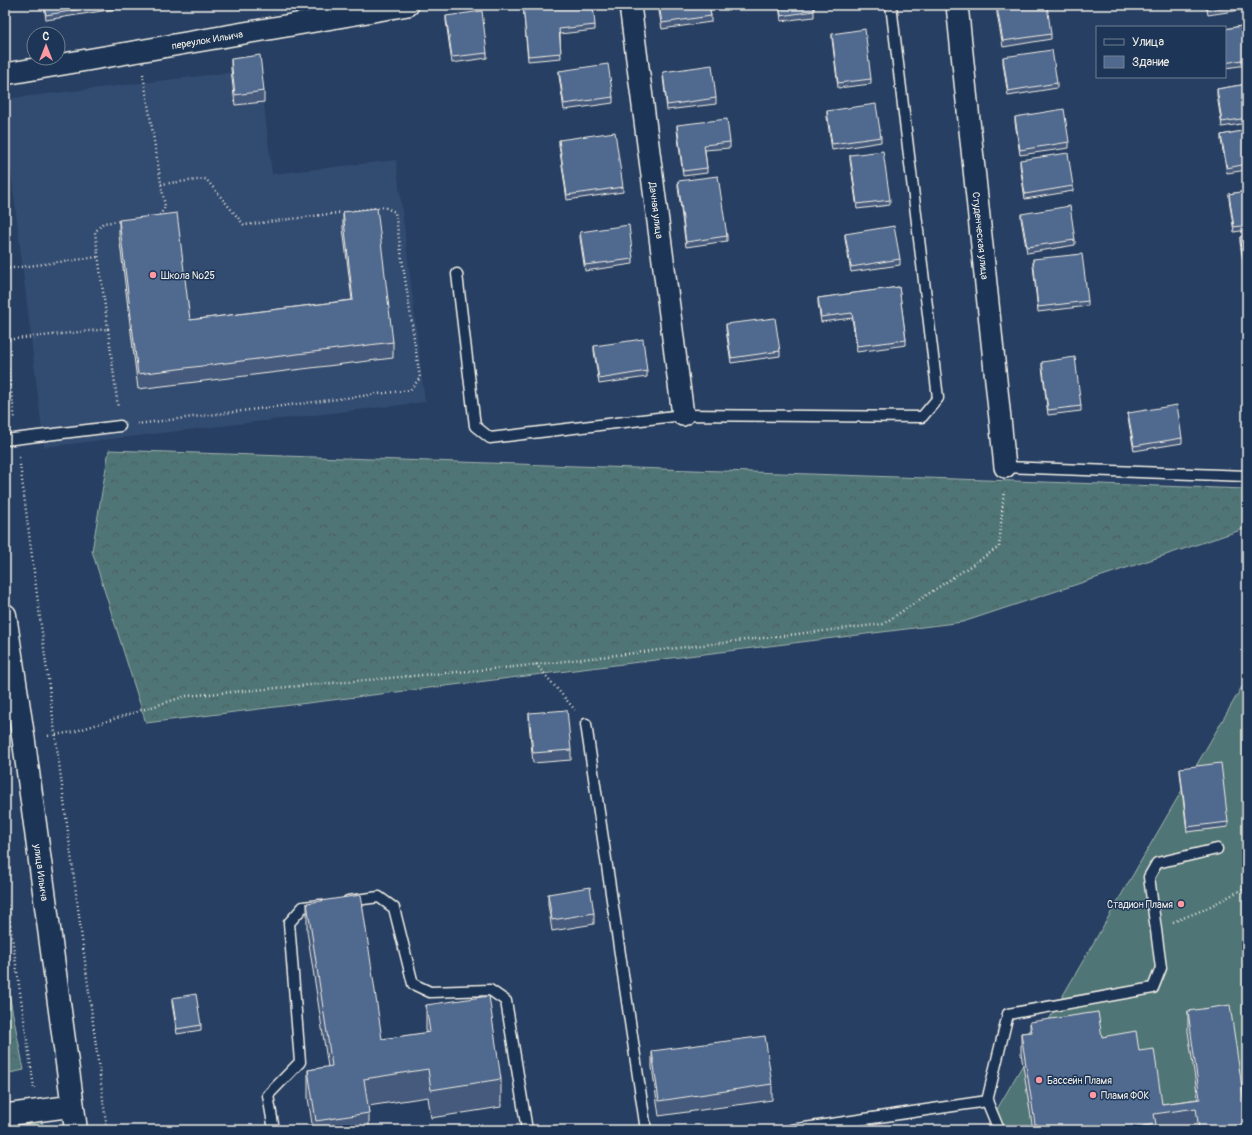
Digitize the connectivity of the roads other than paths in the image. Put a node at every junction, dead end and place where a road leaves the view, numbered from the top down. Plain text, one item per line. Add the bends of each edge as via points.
1 (408, 5) edge
2 (630, 5) edge
3 (891, 5) edge
4 (957, 5) edge
5 (330, 11) edge
6 (5, 74) edge
7 (457, 274) dead end
8 (683, 415) junction
9 (120, 426) road end
10 (5, 440) edge
11 (1005, 467) joint
12 (1247, 476) edge
13 (5, 615) edge
14 (9, 676) edge
15 (586, 724) road end
16 (1217, 849) dead end
17 (987, 1101) junction
18 (73, 1106) junction
19 (5, 1115) edge
20 (76, 1130) edge
21 (274, 1130) edge
22 (527, 1130) edge
23 (646, 1130) edge
24 (791, 1130) edge
25 (999, 1130) edge

1 - 5 street, переулок Ильича
2 - 8 street, Дачная улица
3 - 8 lane via 938,398 922,417
4 - 11 street, Студенческая улица
5 - 6 street, переулок Ильича via 139,51
7 - 8 lane via 475,426 490,438
9 - 10 lane
11 - 12 lane
13 - 14 street, улица Ильича
14 - 18 street, улица Ильича via 24,742
15 - 23 lane
16 - 17 lane via 1157,863 1149,877 1161,968 1152,988 1008,1014
17 - 24 lane
17 - 25 lane
18 - 19 street
18 - 20 street, улица Ильича
21 - 22 lane via 268,1095 300,1062 289,923 303,907 380,897 394,908 413,984 430,992 490,990 506,1001

